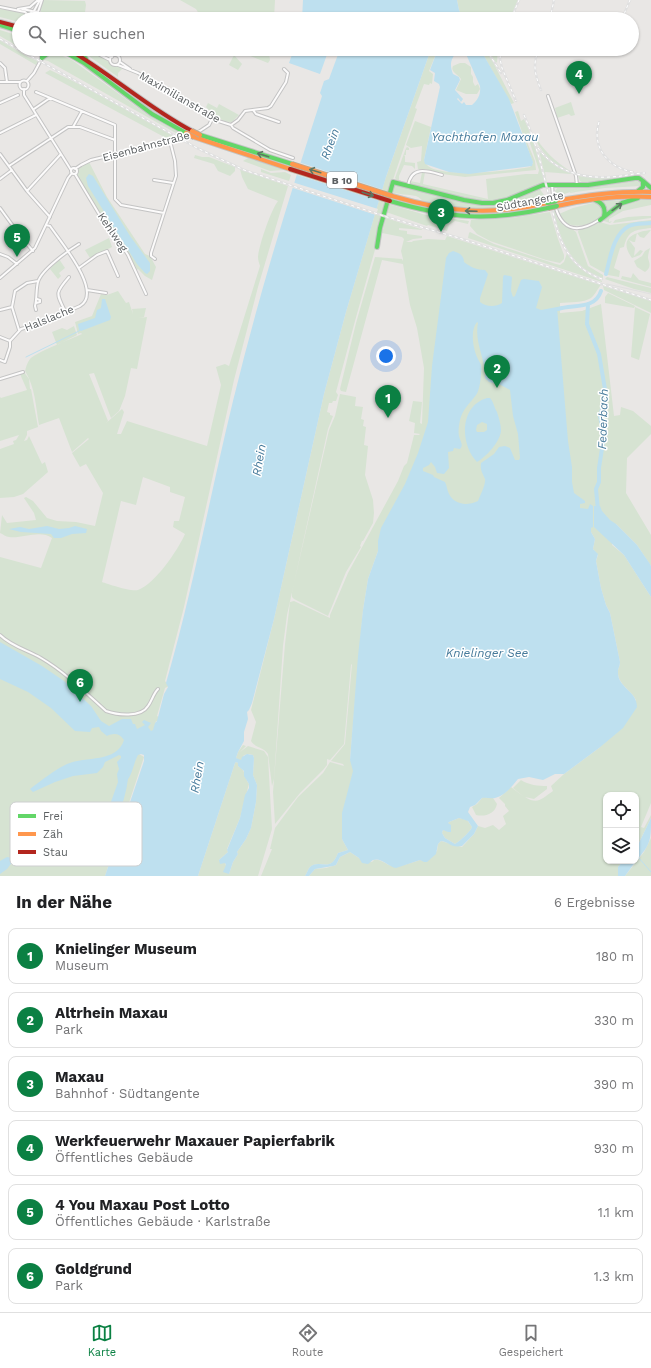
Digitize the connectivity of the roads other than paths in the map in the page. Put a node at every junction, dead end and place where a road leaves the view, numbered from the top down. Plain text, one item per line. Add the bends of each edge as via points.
1 (40, 0) edge
2 (0, 7) edge
3 (18, 9) junction
4 (14, 10) junction
5 (33, 11) junction
6 (25, 12) edge
7 (36, 12) edge
8 (39, 12) edge
9 (0, 22) edge
10 (0, 25) edge
11 (12, 25) edge
12 (12, 29) edge
13 (45, 56) edge
14 (73, 56) edge
15 (77, 56) edge
16 (84, 56) edge
17 (102, 56) edge
18 (108, 56) edge
19 (112, 57) junction
20 (42, 58) joint
21 (86, 60) junction
22 (110, 60) junction
23 (120, 61) junction
24 (0, 62) edge
25 (118, 65) junction
26 (284, 68) dead end
27 (133, 70) junction
28 (0, 82) edge
29 (8, 82) junction
30 (20, 82) junction
31 (27, 82) junction
32 (24, 89) junction
33 (36, 92) dead end
34 (18, 95) dead end
35 (548, 96) dead end
36 (50, 98) junction
37 (0, 103) edge
38 (34, 109) junction
39 (253, 110) junction
40 (82, 111) junction
41 (37, 115) junction
42 (212, 119) junction
43 (279, 122) dead end
44 (231, 125) junction
45 (73, 126) junction
46 (0, 133) edge
47 (50, 138) junction
48 (115, 140) junction
49 (170, 141) junction
50 (0, 154) edge
51 (61, 154) junction
52 (115, 155) junction
53 (293, 158) dead end
54 (9, 166) junction
55 (76, 169) junction
56 (12, 170) junction
57 (71, 171) junction
58 (75, 174) junction
59 (442, 175) dead end
60 (0, 179) edge
61 (154, 180) dead end
62 (644, 181) junction
63 (174, 183) junction
64 (552, 185) junction
65 (577, 185) junction
66 (408, 186) junction
67 (651, 188) edge
68 (27, 191) junction
69 (638, 191) junction
70 (651, 192) edge
71 (649, 196) edge
72 (588, 200) junction
73 (0, 208) edge
74 (164, 213) junction
75 (50, 217) junction
76 (602, 218) junction
77 (46, 225) junction
78 (79, 244) dead end
79 (377, 247) dead end
80 (33, 251) junction
81 (67, 251) junction
82 (0, 254) edge
83 (155, 259) dead end
84 (18, 264) junction
85 (79, 268) junction
86 (118, 276) dead end
87 (69, 277) dead end
88 (0, 278) edge
89 (38, 281) junction
90 (87, 290) junction
91 (106, 293) dead end
92 (146, 294) dead end
93 (12, 307) junction
94 (0, 310) edge
95 (36, 310) dead end
96 (65, 312) junction
97 (19, 330) junction
98 (0, 337) edge
99 (10, 341) junction
100 (0, 360) edge
101 (23, 372) dead end
102 (0, 378) edge
103 (0, 635) edge
104 (158, 690) dead end

1 - 3 street via 30,7
1 - 5 street
1 - 8 street
2 - 4 street
3 - 4 street
3 - 5 street
4 - 6 street
5 - 7 street
9 - 11 main road
10 - 12 main road
13 - 20 main road
14 -> 72 main road, Südtangente / B 10, bridge via 148,112 194,137 432,213 504,217
15 - 21 main road, B 10
16 - 21 main road
17 - 22 street
18 - 19 street
19 - 22 street
19 - 23 street via 118,56
20 - 31 street
69 -> 21 main road, Südtangente / B 10, bridge via 595,194 508,210 468,211 434,208 200,135 154,110
22 - 25 street via 113,65
23 - 25 street
23 - 27 street, Maximilianstraße
24 - 29 street via 5,68
25 - 27 street, Maximilianstraße
26 - 39 street via 288,73 286,80 274,103 268,108
27 - 42 street, Maximilianstraße via 204,111
28 - 29 street
29 - 30 street
30 - 31 street
30 - 32 street
31 - 32 street via 28,86
32 - 38 street via 24,95
33 - 36 street
34 - 37 street
35 - 65 street
36 - 38 street
36 - 40 street
38 - 41 street
39 - 43 street via 256,114
39 - 44 street via 245,111
40 - 45 street
40 - 48 street via 115,125
41 - 46 street
41 - 47 street
42 - 44 street, Maximilianstraße
42 - 49 street, Eisenbahnstraße via 211,124 203,129
44 - 53 street, Maximilianstraße via 270,150
45 - 47 street via 66,127
45 - 48 street
47 - 51 street
47 - 54 street
48 - 52 street
49 - 52 street, Eisenbahnstraße
49 - 63 street via 175,161
50 - 54 street
51 - 57 street
51 - 68 street
52 - 55 street, Eisenbahnstraße via 91,160
52 - 74 street via 116,202
54 - 56 street
55 - 57 street, Eisenbahnstraße
55 - 58 street
56 - 60 street
56 - 68 street
57 - 58 street
57 - 75 street
58 - 92 street, Kehlweg via 105,224 128,255
59 - 66 street via 419,171 410,178
61 - 63 street
62 - 65 main road via 635,178
62 - 67 main road
62 - 69 main road via 643,187
63 - 74 street
64 - 65 main road
64 - 66 main road via 535,188 507,200 482,203
64 - 76 street via 557,214 564,223 580,228
66 - 79 main road via 393,182
68 - 75 street
69 - 70 main road, Südtangente / B 10
71 - 72 main road, Südtangente / B 10 via 616,196
76 -> 71 main road via 627,201
72 - 76 main road via 603,204 605,209
73 - 80 street
74 - 83 street via 151,253
75 - 77 street
77 - 80 street
77 - 81 street via 50,226
78 - 81 street
80 - 84 street
81 - 85 street
81 - 89 street
82 - 84 street
84 - 88 street
85 - 86 street via 107,251
85 - 90 street
87 - 96 street via 58,292
89 - 93 street via 27,283 15,291
89 - 95 street
90 - 91 street
90 - 96 street, Halslache via 84,304
93 - 94 street
93 - 97 street
96 - 97 street, Halslache
97 - 99 street, Halslache
98 - 99 street
99 - 100 street via 5,362
101 - 102 street
103 - 104 street via 64,674 106,711 127,715 142,711 148,708

